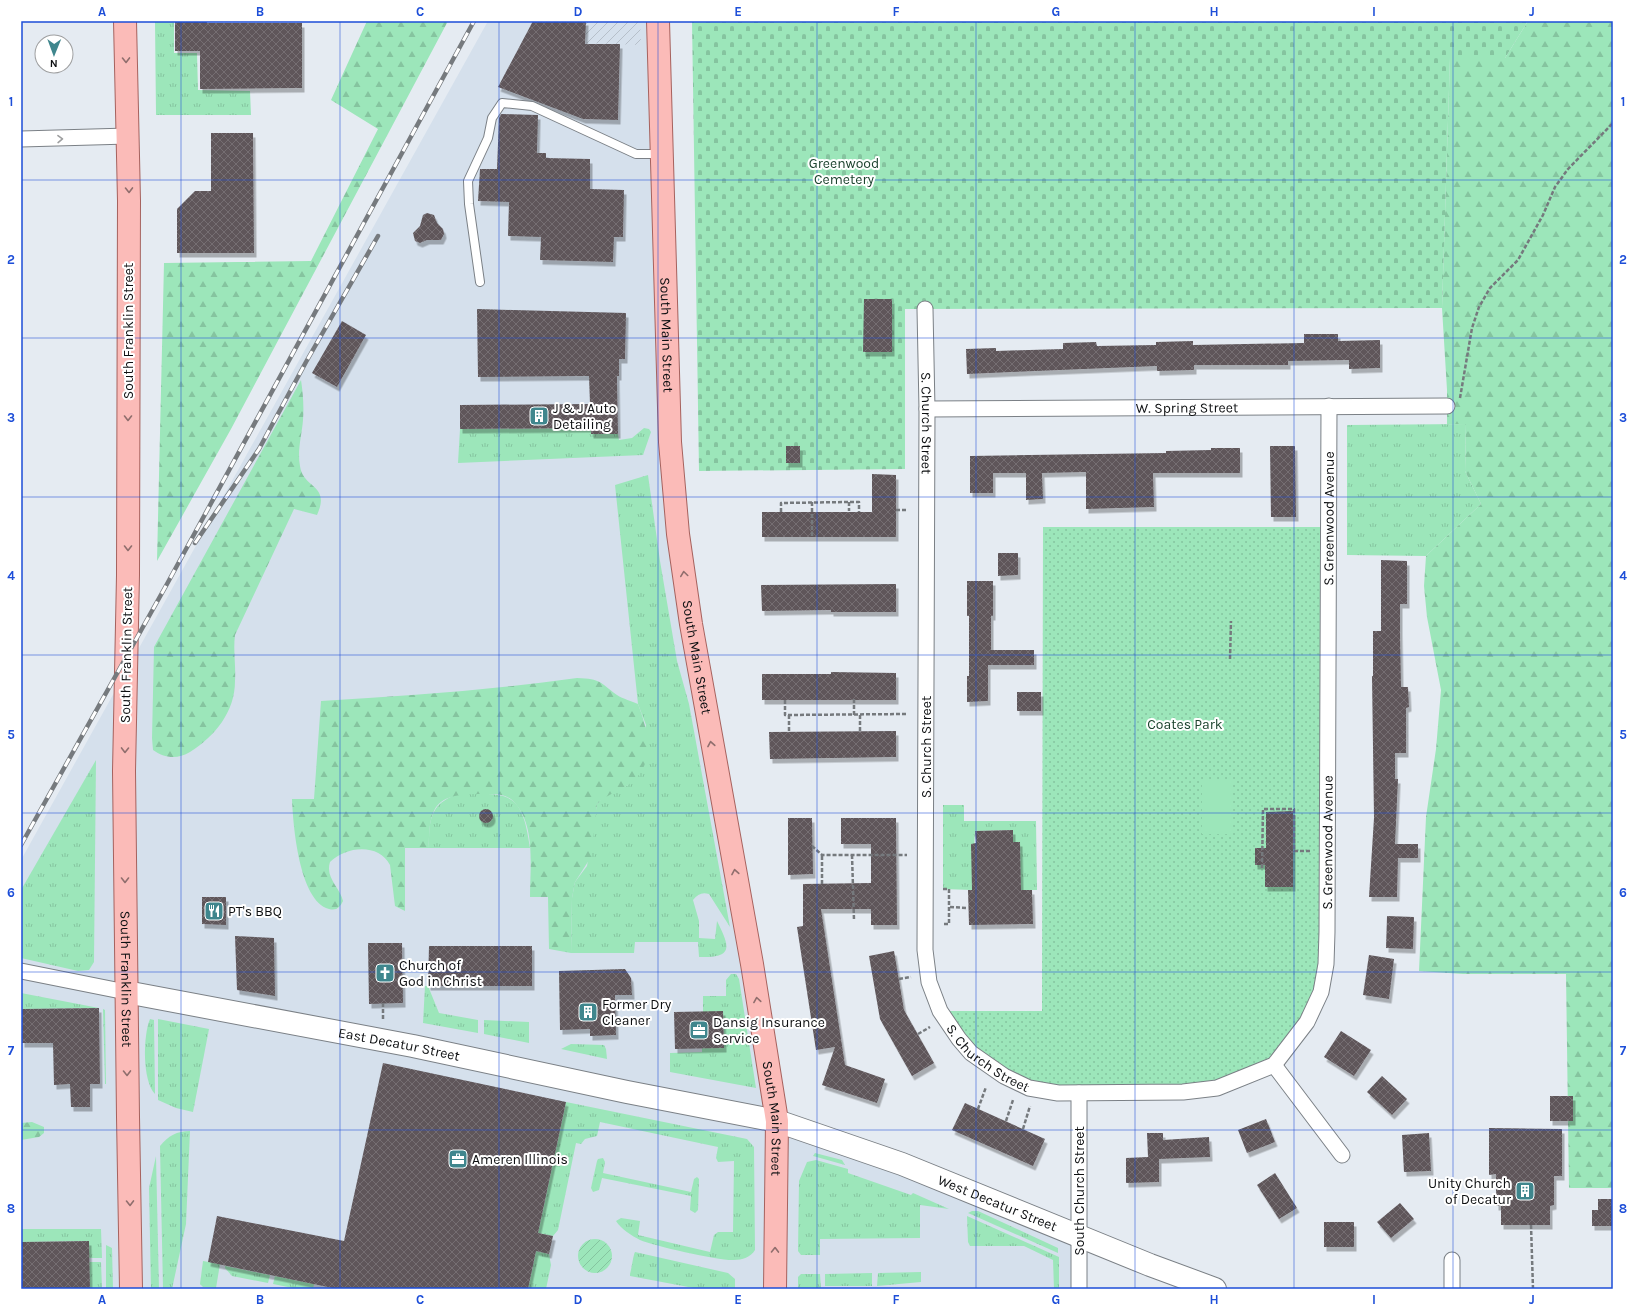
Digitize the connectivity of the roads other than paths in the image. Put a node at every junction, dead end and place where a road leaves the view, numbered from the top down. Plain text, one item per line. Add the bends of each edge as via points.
1 (125, 21) edge
2 (658, 21) edge
3 (128, 136) junction
4 (21, 139) edge
5 (661, 154) junction
6 (480, 282) dead end
7 (925, 309) dead end
8 (1453, 403) road end
9 (1329, 406) junction
10 (927, 409) junction
11 (21, 971) edge
12 (126, 992) junction
13 (1274, 1064) junction
14 (1079, 1093) junction
15 (777, 1122) junction
16 (1342, 1155) dead end
17 (1079, 1236) junction
18 (1452, 1260) dead end
19 (131, 1289) edge
20 (775, 1289) edge
21 (1079, 1289) edge
22 (1215, 1289) edge
23 (1452, 1289) edge

1 -> 3 main road, South Franklin Street
2 - 5 main road, South Main Street
4 -> 3 street
3 -> 12 main road, South Franklin Street via 128,575 124,772
5 - 6 lane via 636,154 532,106 502,103 492,118 488,138 468,181
15 -> 5 main road, South Main Street via 752,964 702,691 678,534 670,442
7 - 10 street, S. Church Street
8 - 9 street, W. Spring Street
9 - 10 street, W. Spring Street
9 - 13 street, S. Greenwood Avenue via 1326,964 1321,992 1307,1022
10 - 14 street, S. Church Street via 925,950 929,982 940,1011 959,1039 981,1061 1004,1076 1030,1088 1058,1093
11 - 12 street, East Decatur Street
12 - 15 street, East Decatur Street via 397,1043
12 -> 19 main road, South Franklin Street
13 - 14 street, S. Greenwood Avenue via 1217,1088 1183,1092
13 - 16 street
14 - 17 street, South Church Street
15 - 17 street, West Decatur Street via 902,1164
20 -> 15 main road, South Main Street
17 - 21 street, South Church Street
17 - 22 street, West Decatur Street
18 - 23 street

